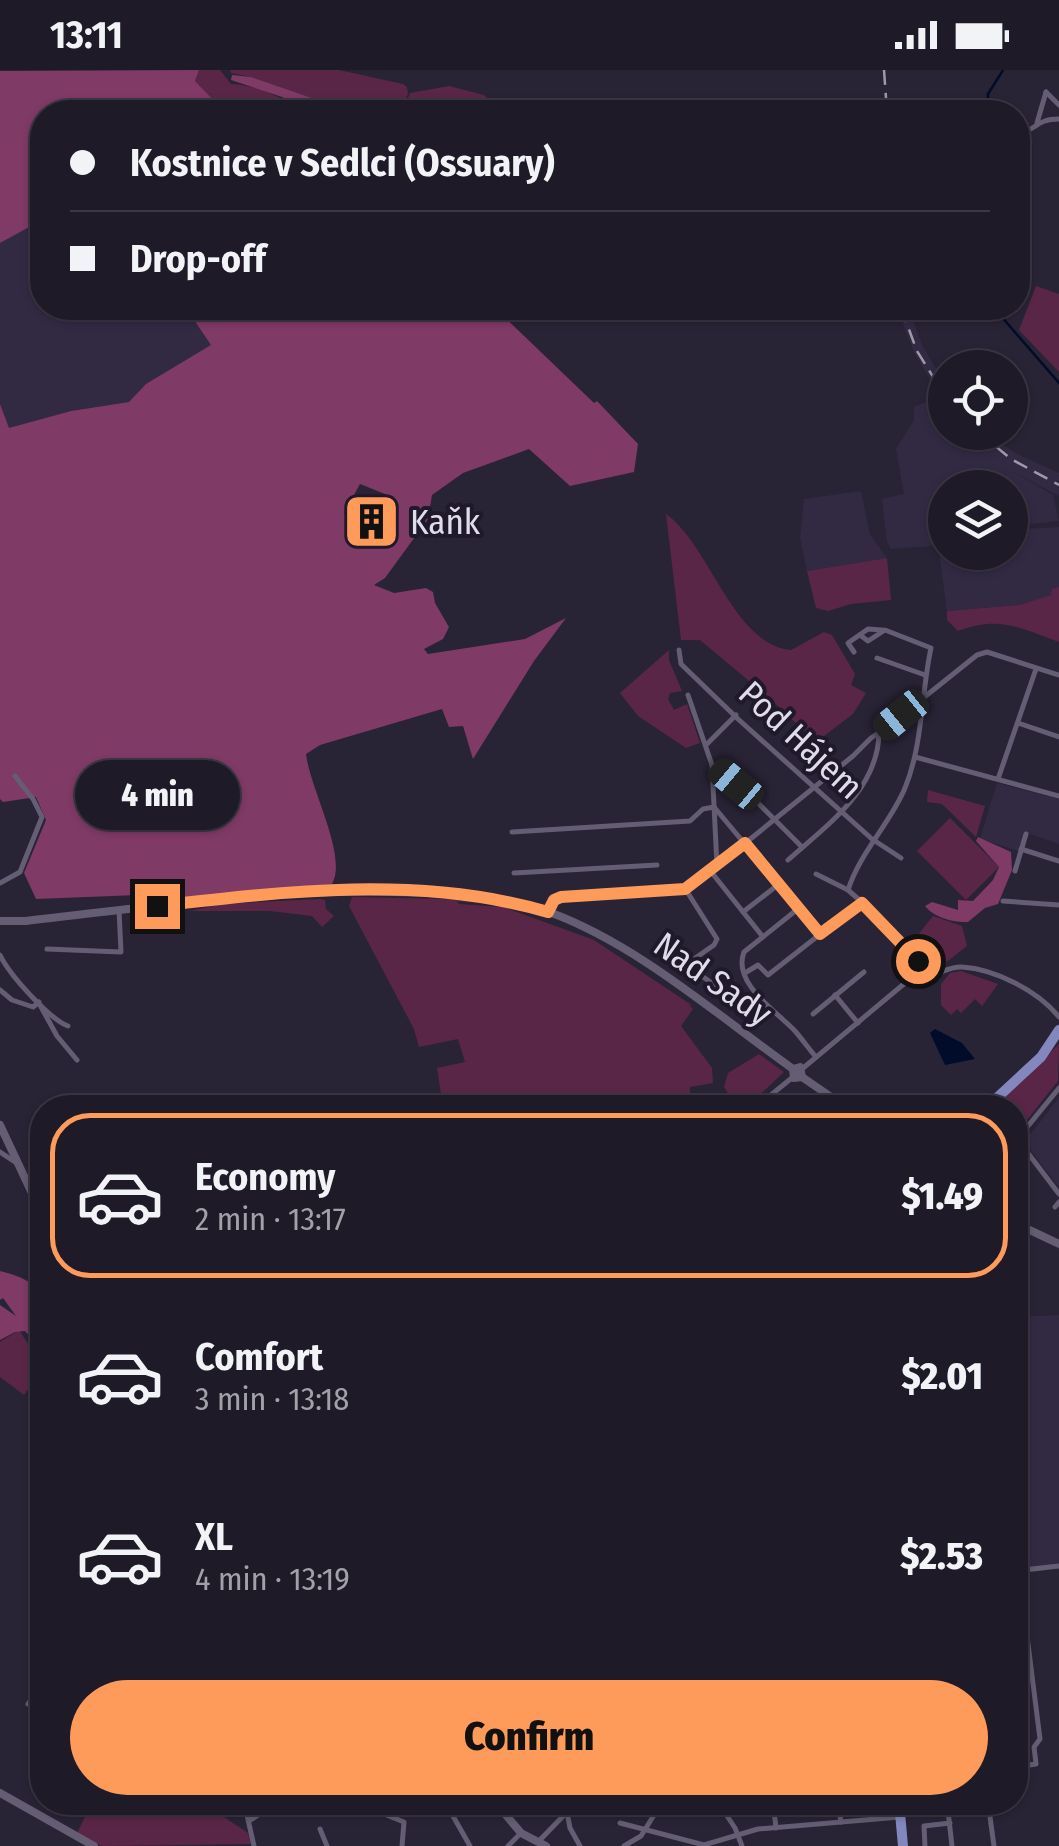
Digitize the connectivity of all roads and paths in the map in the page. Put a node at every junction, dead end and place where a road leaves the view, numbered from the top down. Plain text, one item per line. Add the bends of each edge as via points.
1 (1059, 105) edge
2 (1059, 119) edge
3 (1037, 122) junction
4 (1030, 128) edge
5 (679, 650) dead end
6 (854, 652) dead end
7 (877, 658) dead end
8 (1036, 667) junction
9 (925, 675) junction
10 (1059, 675) edge
11 (688, 695) dead end
12 (922, 698) junction
13 (908, 713) dead end
14 (736, 715) junction
15 (1018, 723) junction
16 (879, 733) junction
17 (1059, 737) edge
18 (706, 745) junction
19 (915, 757) junction
20 (712, 764) junction
21 (16, 776) dead end
22 (998, 779) junction
23 (813, 787) junction
24 (1059, 796) edge
25 (714, 807) junction
26 (841, 812) junction
27 (775, 819) junction
28 (512, 832) dead end
29 (1026, 834) dead end
30 (874, 840) junction
31 (745, 843) junction
32 (802, 847) junction
33 (1021, 849) junction
34 (901, 858) dead end
35 (788, 860) dead end
36 (1059, 861) edge
37 (658, 865) dead end
38 (718, 866) junction
39 (1015, 871) dead end
40 (711, 872) junction
41 (514, 874) dead end
42 (816, 874) dead end
43 (0, 883) edge
44 (779, 884) junction
45 (685, 889) junction
46 (848, 890) junction
47 (1003, 901) dead end
48 (860, 903) junction
49 (1059, 905) edge
50 (799, 908) junction
51 (122, 910) junction
52 (548, 912) junction
53 (743, 912) junction
54 (0, 921) edge
55 (820, 934) junction
56 (763, 937) junction
57 (47, 949) dead end
58 (122, 952) junction
59 (0, 955) edge
60 (122, 960) dead end
61 (924, 968) junction
62 (864, 972) dead end
63 (745, 973) junction
64 (0, 990) edge
65 (836, 995) junction
66 (39, 1002) junction
67 (1059, 1004) edge
68 (1050, 1006) junction
69 (770, 1011) junction
70 (813, 1014) dead end
71 (1059, 1017) edge
72 (858, 1022) junction
73 (68, 1026) dead end
74 (1059, 1030) edge
75 (816, 1057) junction
76 (77, 1060) dead end
77 (797, 1073) junction
78 (1059, 1088) edge
79 (771, 1095) edge
80 (828, 1095) edge
81 (1000, 1095) edge
82 (0, 1125) edge
83 (1028, 1126) edge
84 (0, 1152) edge
85 (1028, 1156) edge
86 (18, 1166) junction
87 (30, 1187) edge
88 (1059, 1194) edge
89 (1028, 1229) edge
90 (1059, 1244) edge
91 (1059, 1566) edge
92 (1028, 1570) edge
93 (1028, 1644) edge
94 (1028, 1765) edge
95 (0, 1793) edge
96 (30, 1810) edge
97 (39, 1815) edge
98 (247, 1815) edge
99 (256, 1815) edge
100 (386, 1815) edge
101 (452, 1815) edge
102 (506, 1815) edge
103 (565, 1815) edge
104 (568, 1815) edge
105 (655, 1815) edge
106 (726, 1815) edge
107 (774, 1815) edge
108 (840, 1815) edge
109 (949, 1815) edge
110 (990, 1815) edge
111 (900, 1817) joint
112 (248, 1820) junction
113 (841, 1822) junction
114 (620, 1823) dead end
115 (950, 1823) junction
116 (776, 1828) junction
117 (320, 1829) dead end
118 (646, 1830) junction
119 (522, 1834) junction
120 (737, 1834) junction
121 (542, 1844) edge
122 (94, 1846) edge
123 (254, 1846) edge
124 (327, 1846) edge
125 (402, 1846) edge
126 (470, 1846) edge
127 (508, 1846) edge
128 (580, 1846) edge
129 (624, 1846) edge
130 (742, 1846) edge
131 (903, 1846) edge
132 (925, 1846) edge
133 (952, 1846) edge
134 (994, 1846) edge

1 - 3 street via 1046,92
2 - 3 street
3 - 4 street
5 - 14 street, Pod Hájem via 681,664
6 - 9 street via 848,643 885,630 931,648
7 - 9 street
8 - 10 street
8 - 12 street via 983,652
8 - 15 street
9 - 12 street
11 - 18 street
12 - 19 street
13 - 16 street
14 - 18 street
14 - 23 street, Pod Hájem
15 - 17 street
15 - 22 street
16 - 23 street
16 - 26 street via 870,771
18 - 20 street
19 - 22 street
19 - 30 street via 903,794
20 - 25 street
20 - 27 street
21 - 43 street via 40,812 40,823 20,872
22 - 24 street
23 - 26 street, Pod Hájem
23 - 27 street
25 - 28 street via 690,821
25 - 31 street
25 - 38 street
26 - 30 street, Pod Hájem
26 - 32 street
27 - 31 street
27 - 32 street
29 - 33 street
30 - 34 street, Pod Hájem
30 - 46 street
31 - 38 street
31 - 44 street
32 - 35 street
33 - 36 street
33 - 39 street
37 - 41 street
38 - 40 street
40 - 45 street
40 - 53 street
42 - 46 street
44 - 50 street
44 - 53 street
45 - 52 street via 561,897
45 - 69 street via 717,939 690,966 728,996
46 - 48 street
47 - 49 street
48 - 55 street
48 - 61 street
50 - 55 street
50 - 56 street
51 - 52 street, Nad Sady via 343,890 465,894
51 - 54 street, Nad Sady
51 - 58 street
52 - 77 street, Nad Sady via 600,935
53 - 56 street
55 - 63 street via 768,974 758,965
56 - 63 street via 742,956
57 - 58 street
58 - 60 street
59 - 66 street
61 - 68 street via 931,975 978,970
61 - 72 street
62 - 65 street
63 - 69 street
64 - 66 street via 23,1004
65 - 70 street
65 - 72 street
66 - 73 street
66 - 76 street
67 - 68 street
68 - 71 street
69 - 75 street
72 - 75 street
74 - 81 main road
75 - 77 street
77 - 79 street
77 - 80 street, Nad Sady
78 - 83 street
82 - 86 street
84 - 86 street
85 - 88 street
86 - 87 street
89 - 90 street
91 - 92 street
93 - 94 street via 1040,1739 1036,1764
95 - 96 street
97 - 122 street
98 - 112 street
99 - 112 street
100 - 125 street via 404,1822
101 - 126 street
102 - 119 street
103 - 121 street
104 - 128 street
105 - 118 street
106 - 120 street
107 - 116 street
108 - 113 street
109 - 115 street
110 - 134 street
111 - 113 street
111 - 131 main road
112 - 123 street
113 - 116 street
114 - 118 street
115 - 132 street via 924,1826
115 - 133 street
116 - 120 street
117 - 124 street
118 - 120 street via 704,1845
118 - 129 street
119 - 121 street
119 - 127 street
120 - 130 street

